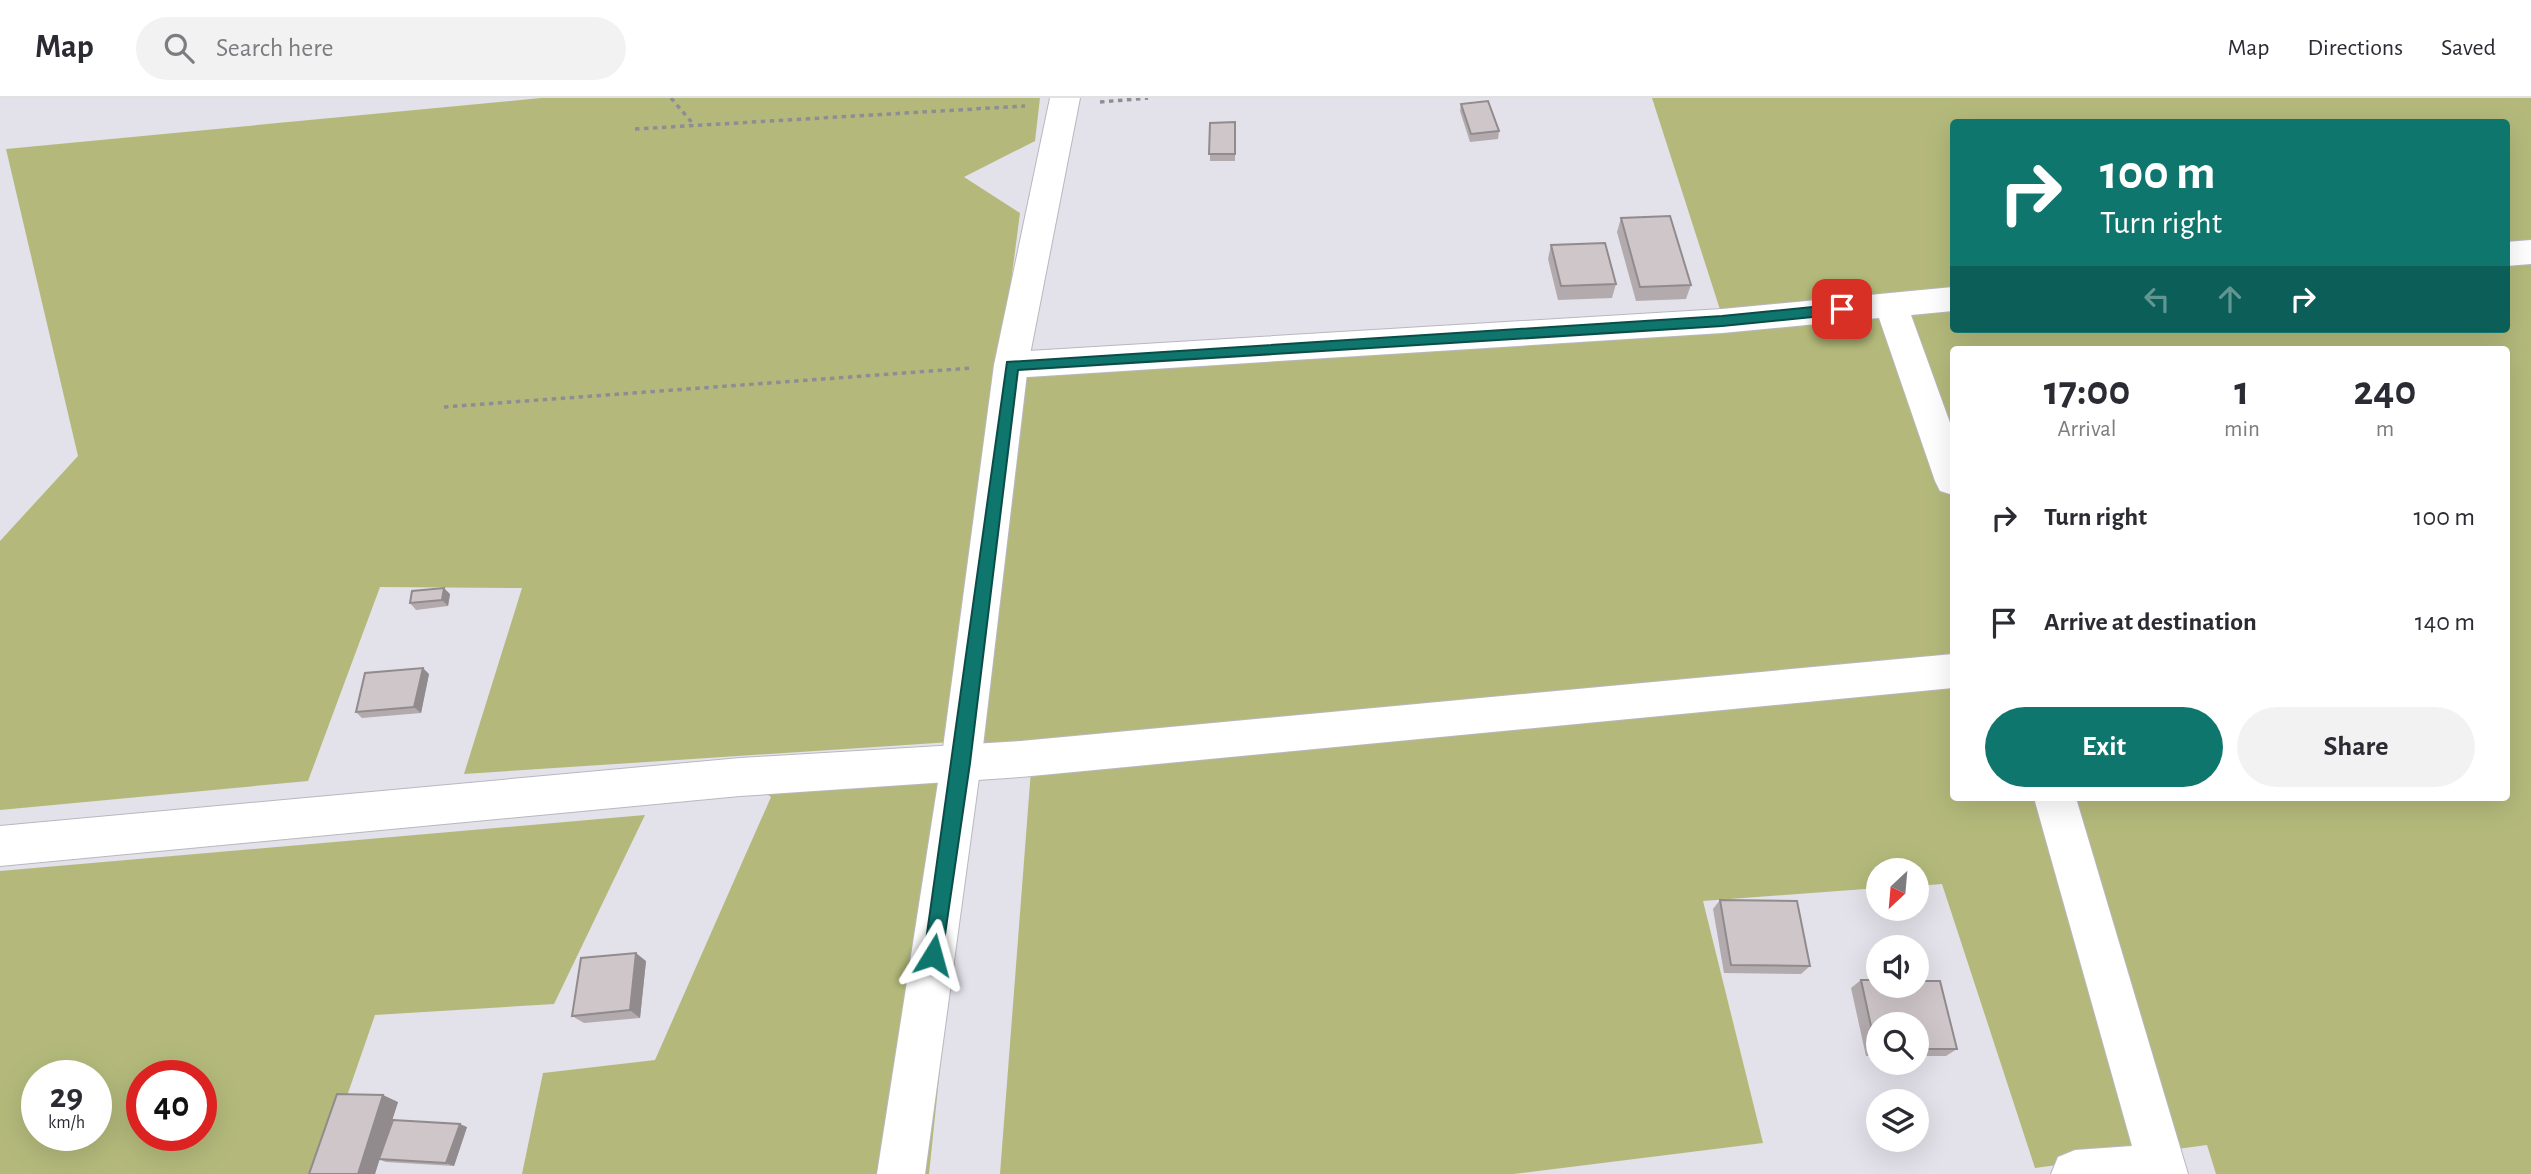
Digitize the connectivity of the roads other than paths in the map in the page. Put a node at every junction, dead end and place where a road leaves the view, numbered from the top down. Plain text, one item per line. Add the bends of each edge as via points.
1 (1065, 101) edge
2 (2531, 252) edge
3 (2510, 254) edge
4 (1950, 299) edge
5 (1891, 304) junction
6 (1012, 365) junction
7 (1950, 472) edge
8 (1950, 671) edge
9 (961, 763) junction
10 (2056, 801) edge
11 (0, 846) edge
12 (2163, 1170) edge
13 (901, 1174) edge
14 (2075, 1174) edge

1 - 6 street
2 - 3 street
4 - 5 street
5 - 6 street via 1722,321
5 - 7 street
6 - 9 street
8 - 9 street
9 - 11 street via 740,777
9 - 13 street
10 - 12 street
12 - 14 street

